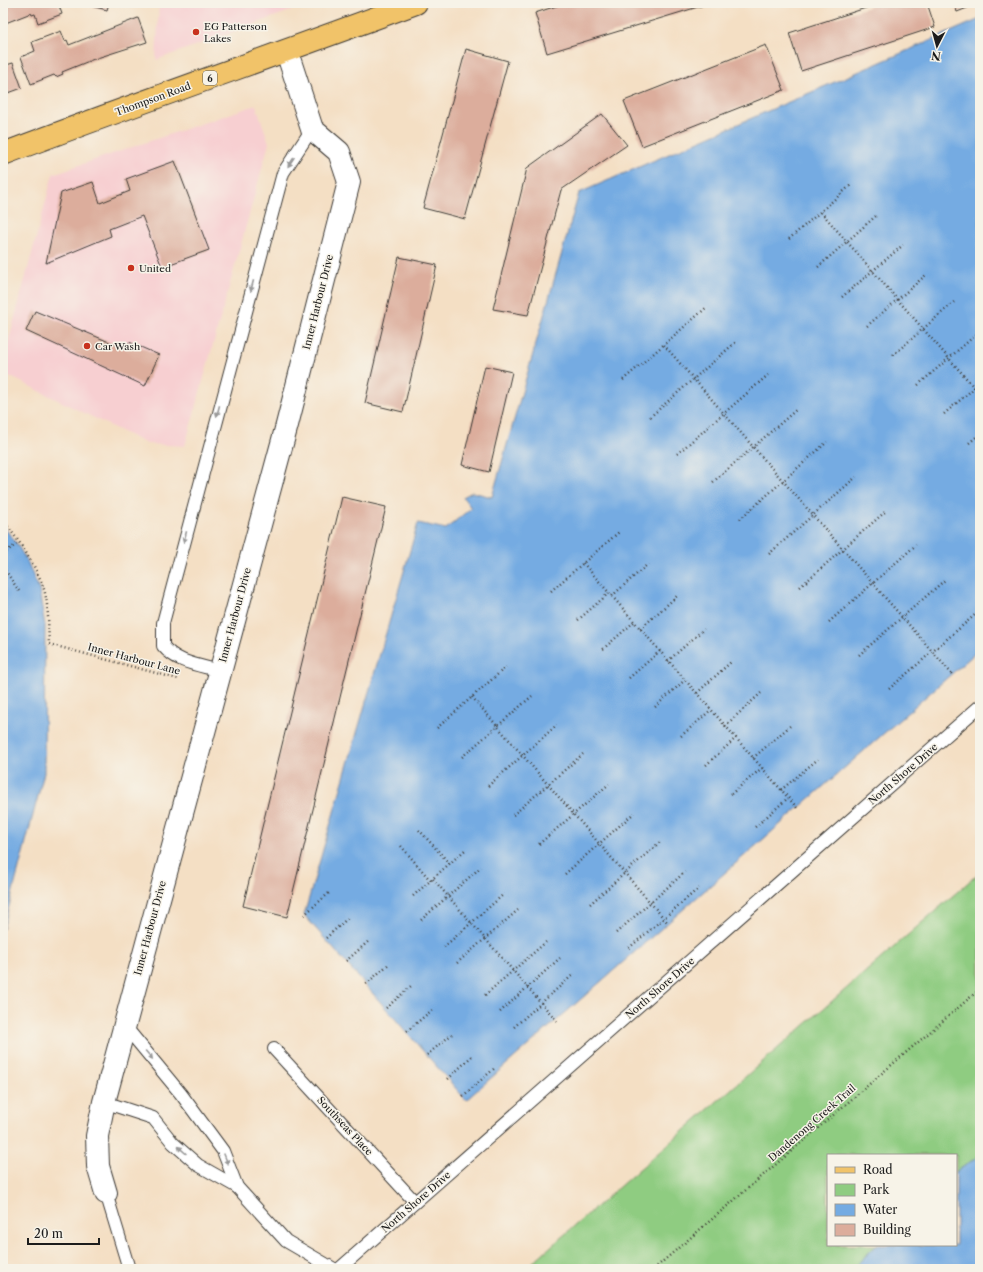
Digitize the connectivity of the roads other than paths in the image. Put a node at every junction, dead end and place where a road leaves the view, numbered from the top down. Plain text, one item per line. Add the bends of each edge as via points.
1 (416, 3) edge
2 (287, 52) junction
3 (312, 129) junction
4 (3, 154) edge
5 (217, 680) junction
6 (980, 706) edge
7 (124, 1025) junction
8 (274, 1049) dead end
9 (104, 1102) junction
10 (237, 1187) junction
11 (106, 1193) joint
12 (416, 1202) junction
13 (129, 1269) edge
14 (334, 1269) edge
15 (339, 1269) edge

1 - 2 main road, Thompson Road / 6
2 - 3 street
2 - 4 main road, Thompson Road / 6
3 - 5 street, Inner Harbour Drive via 339,152 350,182
3 -> 5 lane via 283,173 163,623 163,646 170,654
5 - 7 street, Inner Harbour Drive
6 - 12 lane, North Shore Drive
7 - 9 street, Inner Harbour Drive
7 -> 10 lane via 181,1094 223,1151
8 - 12 lane, Southseas Place
10 -> 9 lane via 198,1165 173,1143 153,1118
9 - 11 street, Inner Harbour Drive via 97,1144 98,1166
10 - 14 lane via 286,1241
11 - 13 lane
12 - 15 lane, North Shore Drive

